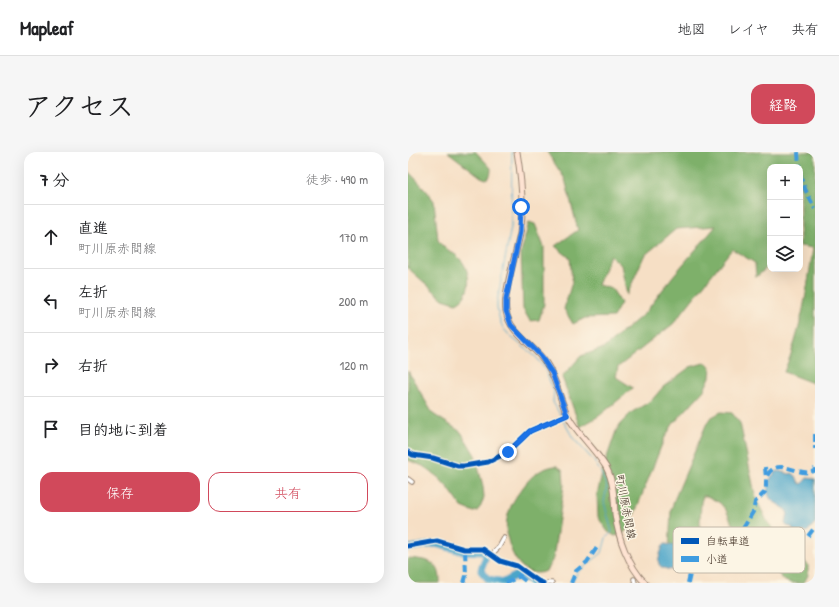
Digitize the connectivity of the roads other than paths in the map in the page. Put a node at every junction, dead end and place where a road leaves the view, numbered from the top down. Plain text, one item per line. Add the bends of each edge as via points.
1 (517, 152) edge
2 (567, 415) junction
3 (408, 452) edge
4 (504, 538) dead end
5 (408, 546) edge
6 (491, 555) junction
7 (642, 582) edge
8 (543, 583) edge
9 (552, 583) edge

1 - 2 main road, 町川原赤間線 via 521,220 506,311 511,325 540,355 552,373
2 - 3 street via 530,431 508,452 488,462 458,466
2 - 7 main road, 町川原赤間線 via 609,473 621,540
4 - 6 street
5 - 6 street via 437,541 464,549 483,549
6 - 8 street via 500,561 517,566
8 - 9 street

